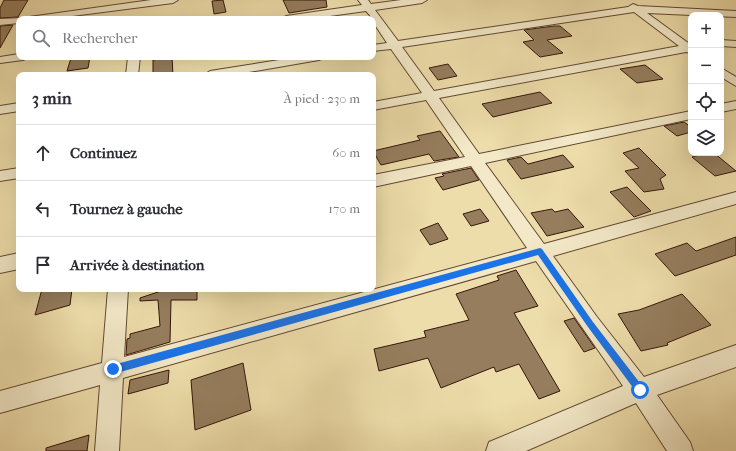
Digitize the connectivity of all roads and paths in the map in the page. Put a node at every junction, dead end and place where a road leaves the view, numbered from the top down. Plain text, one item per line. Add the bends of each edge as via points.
1 (173, 0) edge
2 (422, 0) edge
3 (622, 0) edge
4 (365, 4) edge
5 (138, 6) edge
6 (635, 9) junction
7 (736, 14) edge
8 (52, 16) edge
9 (302, 16) edge
10 (373, 16) edge
11 (16, 20) edge
12 (376, 20) edge
13 (0, 22) edge
14 (724, 43) edge
15 (736, 44) edge
16 (394, 45) junction
17 (688, 45) edge
18 (688, 46) edge
19 (376, 48) edge
20 (16, 58) edge
21 (0, 60) edge
22 (134, 60) edge
23 (301, 60) edge
24 (132, 72) edge
25 (228, 72) edge
26 (724, 74) edge
27 (736, 81) edge
28 (429, 96) junction
29 (376, 105) edge
30 (736, 105) edge
31 (16, 107) edge
32 (724, 107) edge
33 (0, 110) edge
34 (688, 116) edge
35 (476, 161) junction
36 (16, 173) edge
37 (0, 176) edge
38 (376, 180) edge
39 (736, 198) edge
40 (540, 251) junction
41 (16, 262) edge
42 (0, 265) edge
43 (118, 292) edge
44 (736, 356) edge
45 (113, 369) junction
46 (640, 390) junction
47 (0, 402) edge
48 (107, 451) edge
49 (498, 451) edge
50 (681, 451) edge

1 - 5 street
2 - 4 street
3 - 6 street
4 - 9 street
4 - 10 street
5 - 8 street
6 - 7 street
6 - 16 street
6 - 17 street via 676,40
11 - 13 street
12 - 16 street
14 - 15 street
16 - 19 street
16 - 28 street
18 - 28 street
20 - 21 street
22 - 24 street
23 - 25 street
26 - 27 street
28 - 29 street
28 - 35 street
30 - 32 street
31 - 33 street
34 - 35 street
35 - 38 street
35 - 40 street
36 - 37 street
39 - 40 street
40 - 45 street
40 - 46 street via 590,324
41 - 42 street
43 - 45 street
44 - 46 street
45 - 47 street
45 - 48 street
46 - 49 street
46 - 50 street

